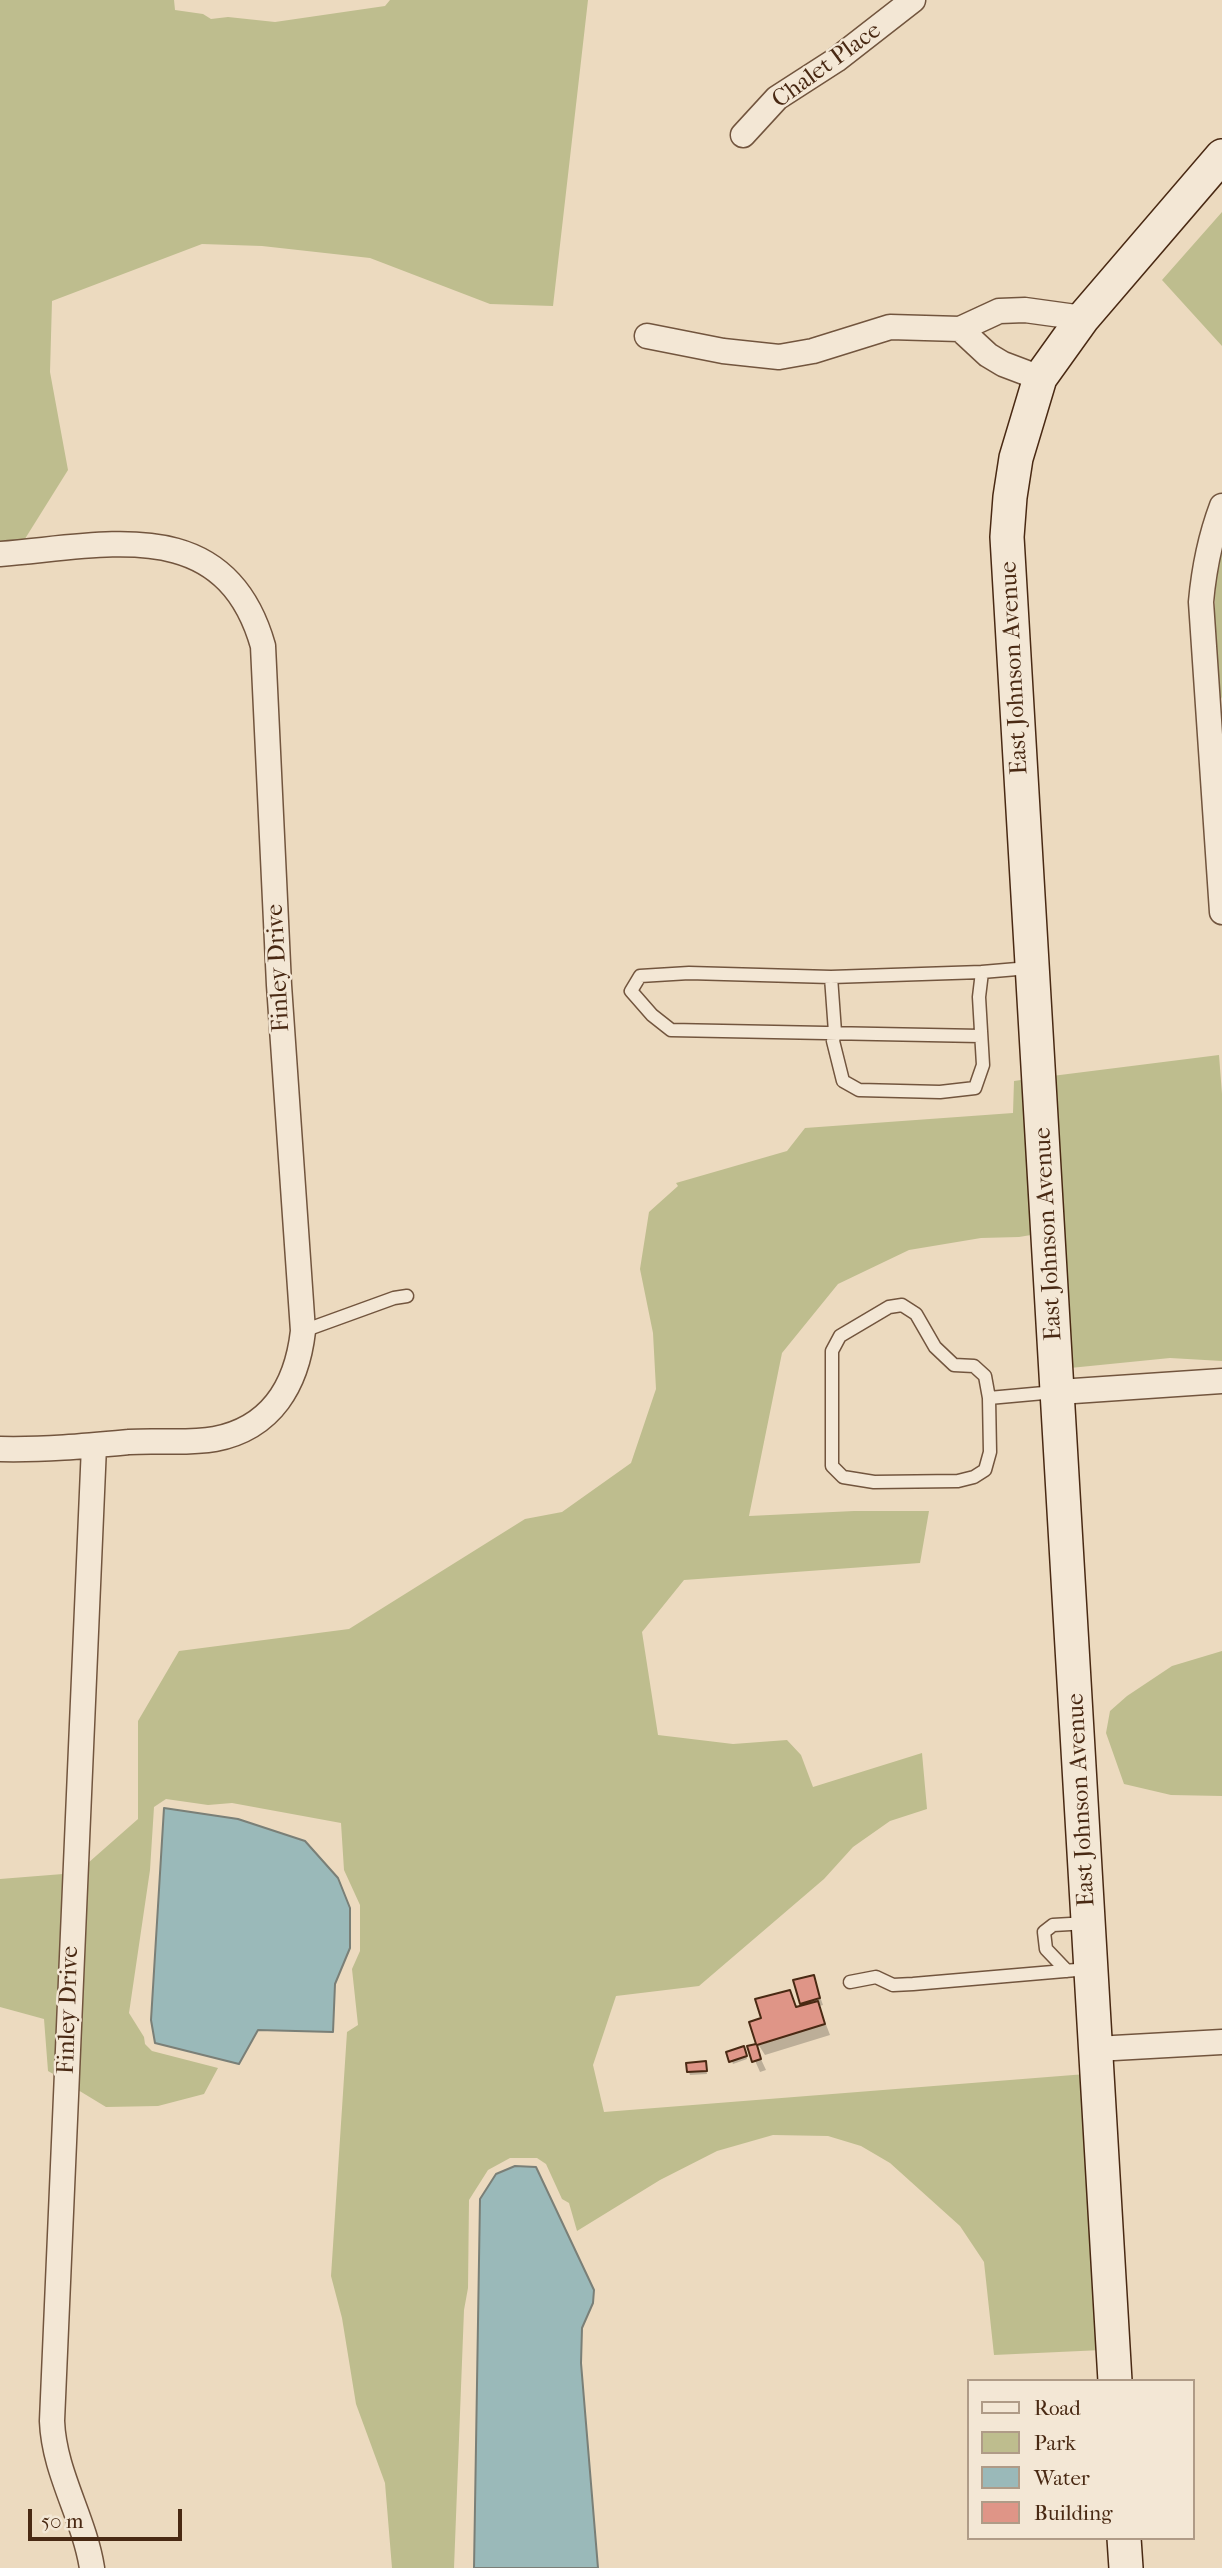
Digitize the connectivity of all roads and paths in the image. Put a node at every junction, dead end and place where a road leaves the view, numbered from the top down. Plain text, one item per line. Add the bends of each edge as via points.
1 (913, 0) edge
2 (743, 135) dead end
3 (1222, 156) edge
4 (1083, 318) junction
5 (960, 329) junction
6 (647, 336) dead end
7 (1041, 378) junction
8 (1222, 506) edge
9 (0, 554) edge
10 (1222, 912) edge
11 (1033, 968) junction
12 (982, 972) junction
13 (831, 977) junction
14 (835, 1032) junction
15 (980, 1036) junction
16 (407, 1296) dead end
17 (303, 1331) junction
18 (1222, 1381) edge
19 (1059, 1392) junction
20 (989, 1398) junction
21 (94, 1446) junction
22 (0, 1449) edge
23 (1089, 1923) junction
24 (1079, 1970) junction
25 (850, 1982) dead end
26 (1222, 2042) edge
27 (1096, 2049) junction
28 (1115, 2379) edge
29 (1124, 2540) edge
30 (92, 2568) edge
31 (1126, 2568) edge

1 - 2 street, Chalet Place via 836,60 777,98
3 - 4 main road, East Johnson Avenue
4 - 5 street via 999,311
4 - 7 main road, East Johnson Avenue
5 - 6 street via 890,327 779,357
5 - 7 street via 988,355
7 - 11 main road, East Johnson Avenue via 1016,458 1007,537
8 - 10 street via 1212,533 1201,601
9 - 17 street, Finley Drive via 142,543 172,548 219,573 245,602 258,628 263,646 279,985
11 - 12 lane
11 - 19 main road, East Johnson Avenue
12 - 13 lane
12 - 15 lane
13 - 14 lane
13 - 14 lane via 640,976 631,991 671,1030
14 - 15 lane
14 - 15 lane via 843,1081 859,1090 975,1088 983,1065
16 - 17 lane
17 - 21 street, Finley Drive via 292,1380 270,1411 251,1425 214,1439
18 - 19 street
19 - 20 lane
19 - 23 main road, East Johnson Avenue
20 - 20 lane via 985,1376 974,1366 954,1365 935,1348 916,1314 902,1305 889,1307 840,1336 832,1350 832,1466 843,1477 874,1482 974,1477 985,1471 990,1452
21 - 22 street, Finley Drive
21 - 30 street, Finley Drive via 52,2421 58,2464 86,2538
23 - 24 main road, East Johnson Avenue
23 - 24 lane via 1053,1925 1044,1931 1046,1949
24 - 25 lane via 913,1984 893,1985 876,1978
24 - 27 main road, East Johnson Avenue
26 - 27 street
27 - 28 main road, East Johnson Avenue
29 - 31 main road

